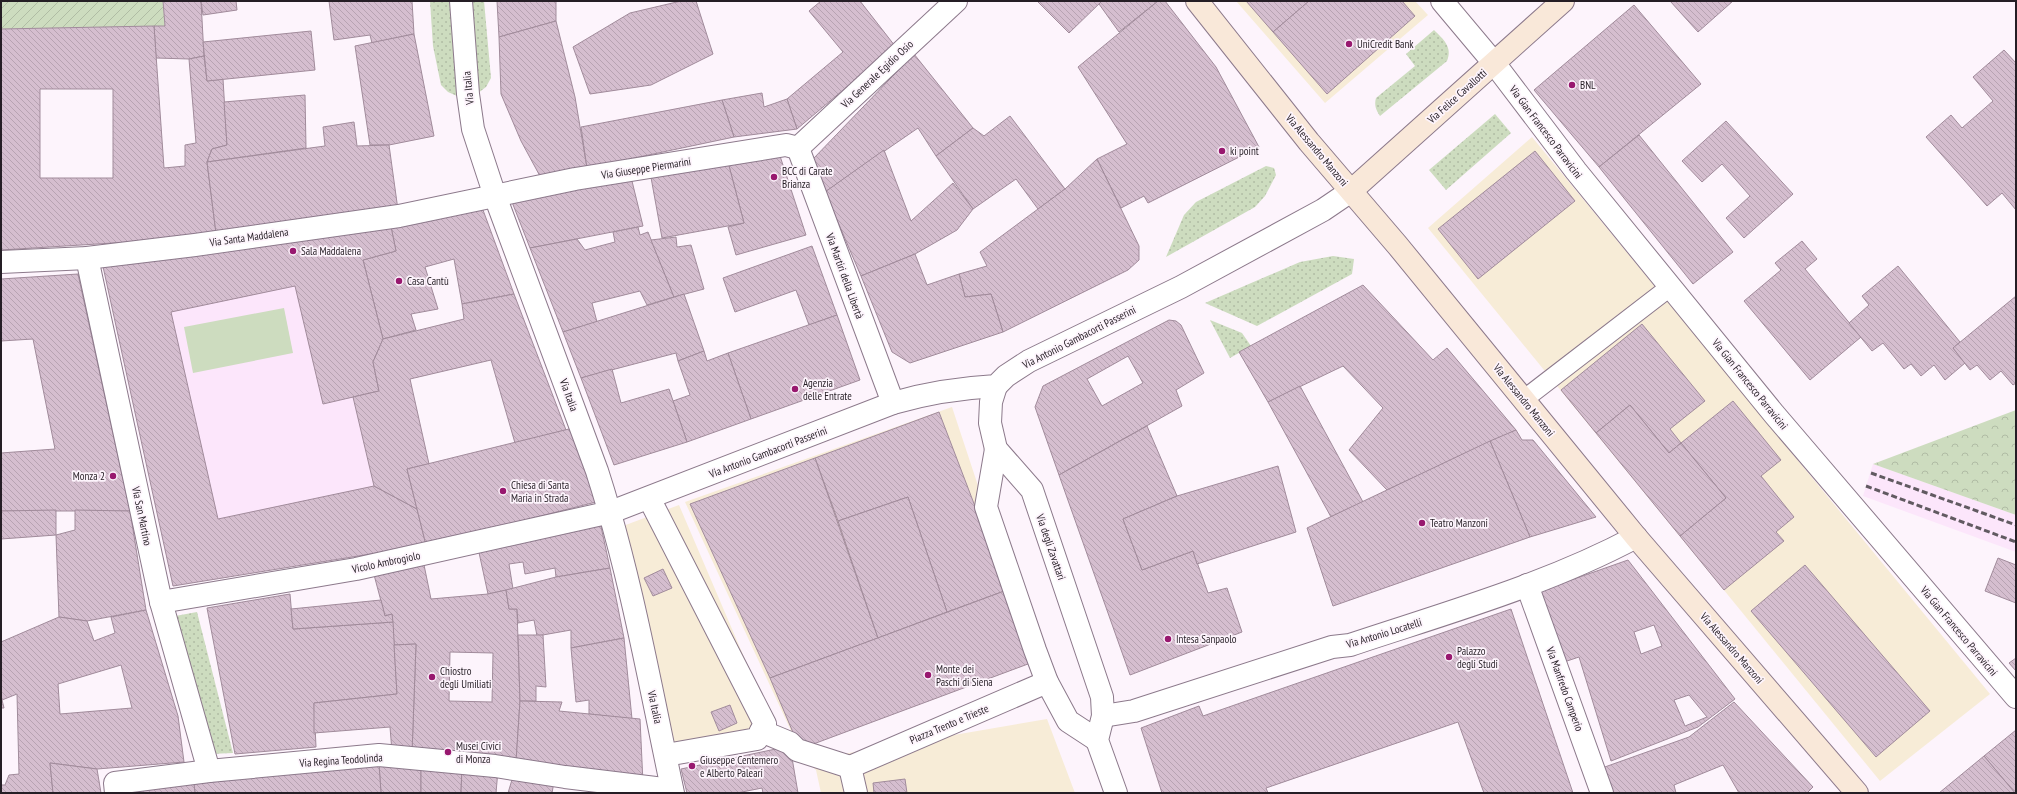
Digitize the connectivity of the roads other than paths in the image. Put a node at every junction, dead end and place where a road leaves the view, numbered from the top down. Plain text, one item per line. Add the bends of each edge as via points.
1 (461, 1) edge
2 (956, 1) edge
3 (1198, 1) edge
4 (1442, 1) edge
5 (1563, 1) edge
6 (1494, 63) junction
7 (798, 148) junction
8 (1351, 191) junction
9 (495, 196) junction
10 (87, 258) junction
11 (1, 262) edge
12 (1670, 287) junction
13 (996, 386) junction
14 (1523, 400) junction
15 (893, 404) junction
16 (996, 449) junction
17 (649, 498) junction
18 (610, 512) junction
19 (1636, 537) junction
20 (1527, 585) junction
21 (161, 602) junction
22 (1047, 682) junction
23 (2016, 697) edge
24 (1103, 716) junction
25 (766, 733) junction
26 (1097, 740) junction
27 (666, 755) junction
28 (850, 767) junction
29 (209, 770) junction
30 (564, 785) edge
31 (673, 791) edge
32 (116, 793) edge
33 (856, 793) edge
34 (1116, 793) edge
35 (1602, 793) edge
36 (1857, 793) edge

1 - 9 street, Via Italia via 473,129
2 - 7 street, Via Generale Egidio Osio
3 - 8 street, Via Alessandro Manzoni
4 - 6 street, Via Gian Francesco Parravicini
5 - 6 street, Via Felice Cavallotti
6 - 8 street, Via Felice Cavallotti
6 - 12 street, Via Gian Francesco Parravicini via 1576,171
7 - 9 street, Via Giuseppe Piermarini via 786,145 575,179
7 - 15 street, Via Martiri della Libertà
8 - 13 street, Via Antonio Gambacorti Passerini via 1323,210 1181,287 1029,361
8 - 14 street, Via Alessandro Manzoni
9 - 10 street, Via Santa Maddalena via 391,217
9 - 18 street, Via Italia via 595,463
10 - 11 street, Via Santa Maddalena
10 - 21 street, Via San Martino
12 - 14 lane
12 - 23 street, Via Gian Francesco Parravicini via 1774,414
13 - 15 street, Via Antonio Gambacorti Passerini via 958,388
13 - 16 street, Via degli Zavattari via 991,402 990,423
14 - 19 street, Via Alessandro Manzoni
15 - 17 street, Via Antonio Gambacorti Passerini
16 - 22 street via 986,507
16 - 24 street, Via degli Zavattari via 1032,490 1102,697
17 - 18 street, Vicolo Ambrogiolo
17 - 25 street via 765,724
18 - 21 street, Vicolo Ambrogiolo via 356,569
18 - 27 street, Via Italia
19 - 20 street, Via Antonio Locatelli via 1601,555
19 - 36 street, Via Alessandro Manzoni
20 - 24 street, Via Antonio Locatelli via 1350,645 1332,647 1134,711
20 - 35 street, Via Manfredo Camperio
21 - 29 street, Via San Martino
22 - 26 street via 1068,721
22 - 28 street, Piazza Trento e Trieste
24 - 26 street
25 - 27 street via 757,739
25 - 28 street via 790,743 796,742
26 - 34 street
27 - 31 street, Via Italia
28 - 33 street
29 - 30 street, Via Regina Teodolinda via 379,755 495,766
29 - 32 street, Via Regina Teodolinda via 115,782
30 - 31 street, Via Regina Teodolinda

